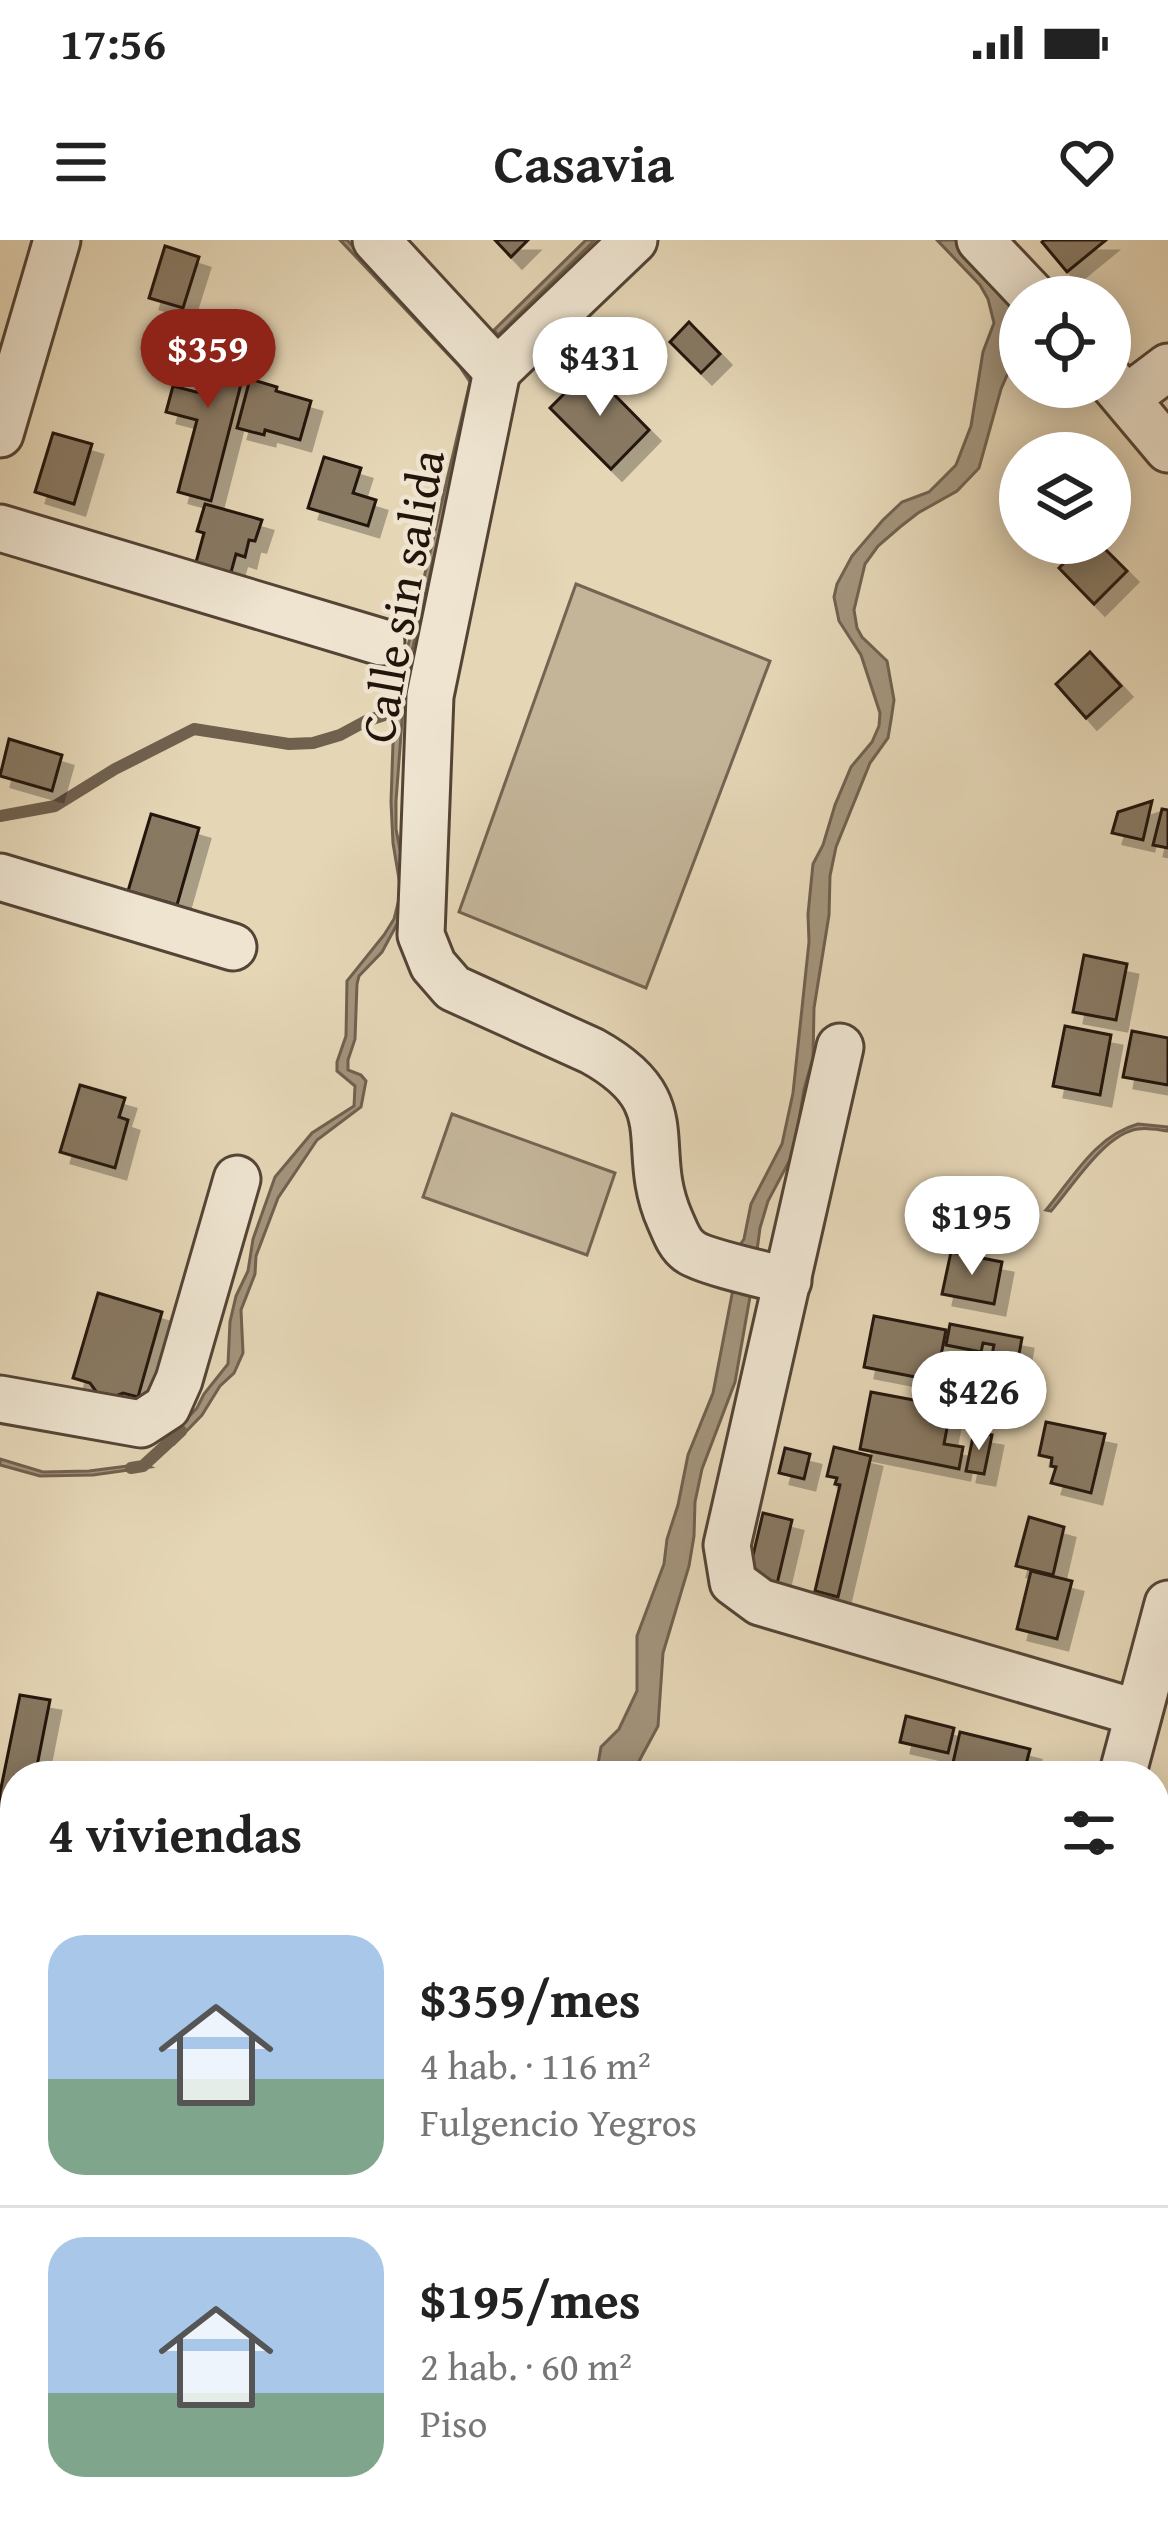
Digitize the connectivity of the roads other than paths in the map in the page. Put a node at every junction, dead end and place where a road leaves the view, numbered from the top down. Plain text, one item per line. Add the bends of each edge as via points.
1 (57, 240) edge
2 (376, 240) edge
3 (634, 240) edge
4 (980, 240) edge
5 (1014, 276) edge
6 (1168, 367) edge
7 (497, 371) junction
8 (1131, 384) edge
9 (1131, 404) edge
10 (0, 434) edge
11 (1168, 449) edge
12 (0, 528) edge
13 (381, 642) dead end
14 (0, 877) edge
15 (233, 947) dead end
16 (840, 1047) dead end
17 (237, 1179) dead end
18 (757, 1273) junction
19 (0, 1400) edge
20 (1168, 1604) edge
21 (1138, 1713) junction
22 (1125, 1761) edge

1 - 10 street
2 - 7 street
3 - 7 street
4 - 5 street
6 - 8 street
7 - 18 street, Calle sin salida via 430,696 421,934 453,988 592,1051 636,1082 651,1109 665,1209 679,1240 692,1254
9 - 11 street
12 - 13 street
14 - 15 street
16 - 18 street
17 - 19 street via 167,1407 141,1424
18 - 21 street via 727,1545 733,1582 760,1602
20 - 21 street
21 - 22 street

